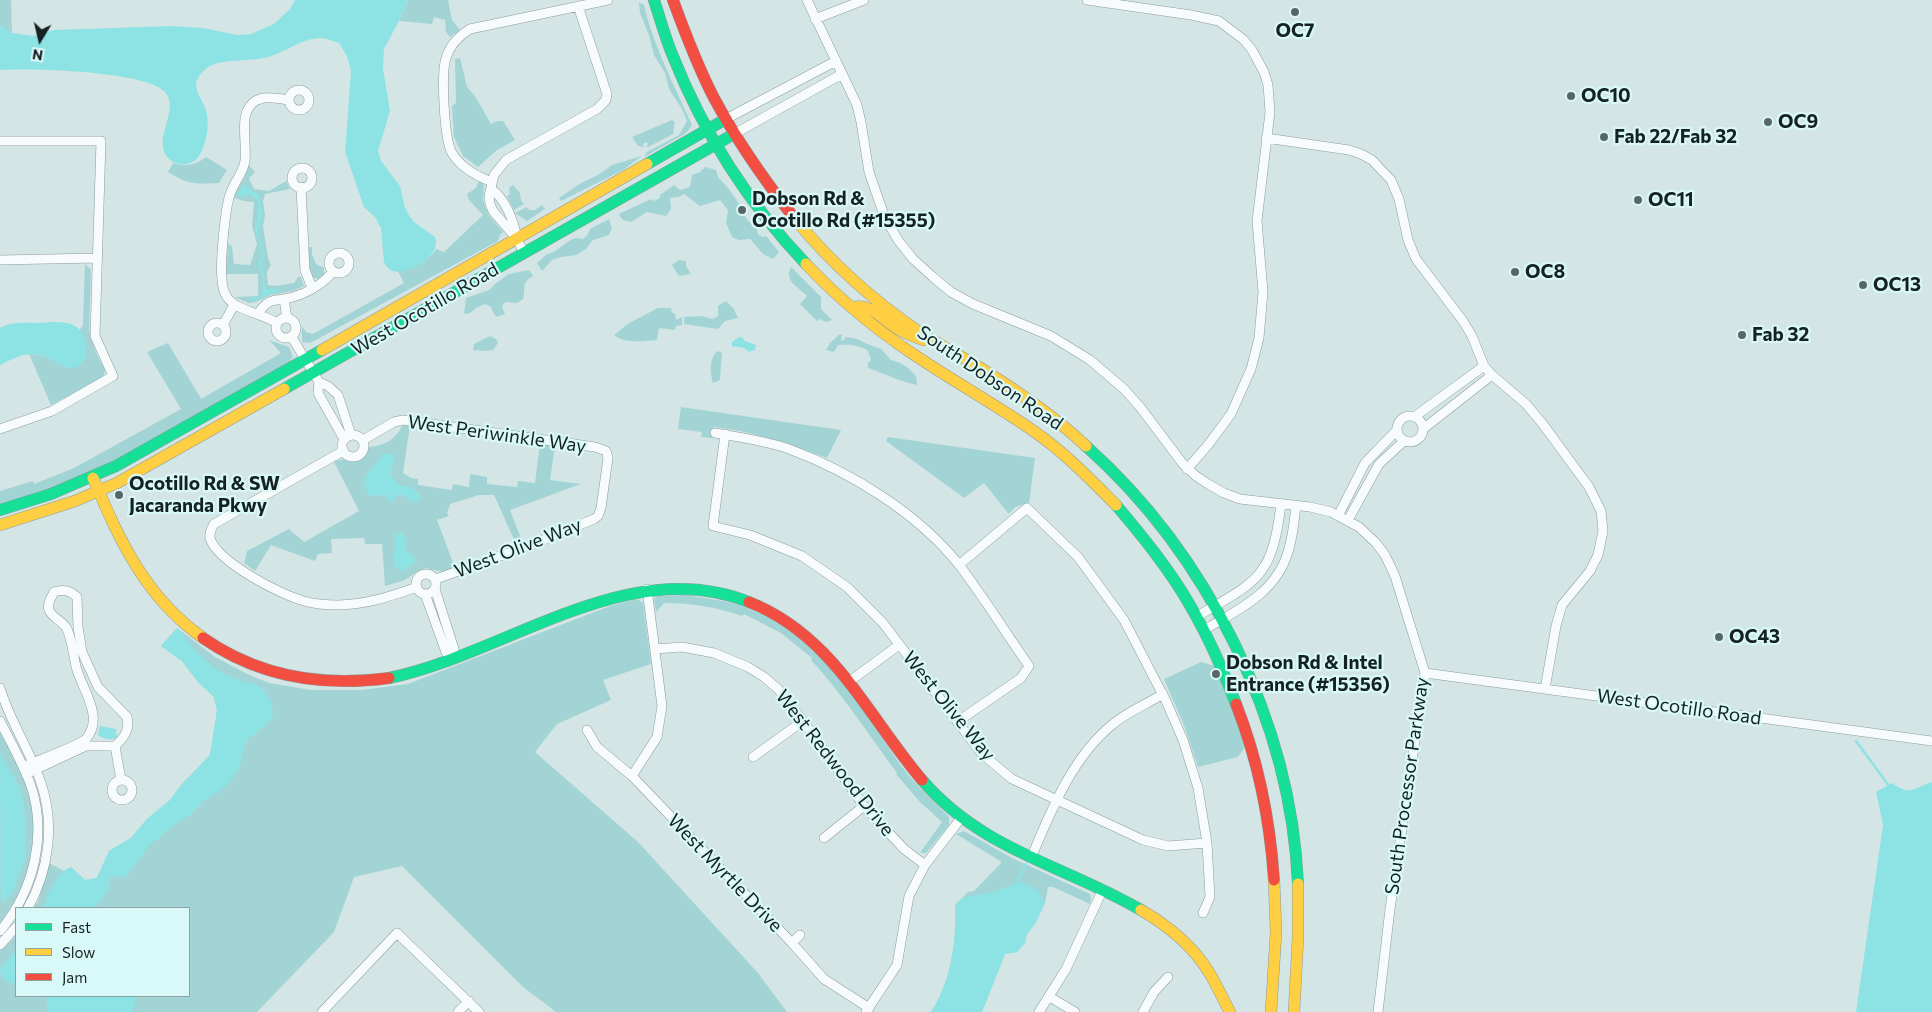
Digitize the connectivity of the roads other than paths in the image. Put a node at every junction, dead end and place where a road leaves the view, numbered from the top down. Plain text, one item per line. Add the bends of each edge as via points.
1 (608, 0) edge
2 (654, 0) edge
3 (673, 0) edge
4 (807, 0) edge
5 (864, 0) edge
6 (1087, 0) edge
7 (578, 6) junction
8 (815, 20) junction
9 (836, 61) junction
10 (842, 74) junction
11 (289, 100) dead end
12 (726, 119) junction
13 (706, 131) junction
14 (734, 134) junction
15 (1266, 138) junction
16 (0, 141) edge
17 (715, 144) junction
18 (492, 185) junction
19 (302, 187) dead end
20 (503, 204) junction
21 (493, 211) junction
22 (517, 239) junction
23 (524, 253) junction
24 (97, 258) junction
25 (0, 260) edge
26 (333, 271) dead end
27 (312, 288) junction
28 (284, 299) junction
29 (234, 305) junction
30 (852, 308) junction
31 (259, 313) junction
32 (287, 318) junction
33 (277, 323) junction
34 (223, 325) dead end
35 (291, 336) junction
36 (943, 347) junction
37 (306, 360) junction
38 (1484, 366) junction
39 (313, 372) junction
40 (1492, 375) junction
41 (319, 382) junction
42 (1414, 417) junction
43 (0, 429) edge
44 (1423, 429) junction
45 (1397, 430) junction
46 (715, 432) dead end
47 (725, 434) junction
48 (348, 437) junction
49 (363, 440) junction
50 (1404, 441) junction
51 (343, 451) junction
52 (1188, 469) junction
53 (93, 478) junction
54 (99, 492) junction
55 (1281, 504) junction
56 (1296, 506) junction
57 (0, 510) edge
58 (598, 516) joint
59 (1338, 516) junction
60 (1348, 520) junction
61 (0, 525) edge
62 (210, 530) joint
63 (959, 565) junction
64 (436, 580) junction
65 (417, 587) junction
66 (435, 589) junction
67 (647, 589) junction
68 (425, 594) junction
69 (1216, 605) junction
70 (1196, 616) junction
71 (1223, 619) junction
72 (1204, 630) junction
73 (899, 645) junction
74 (655, 649) junction
75 (452, 658) junction
76 (1425, 673) junction
77 (850, 681) junction
78 (0, 688) edge
79 (1545, 689) junction
80 (1163, 694) junction
81 (0, 721) edge
82 (803, 721) junction
83 (957, 722) junction
84 (587, 730) dead end
85 (1932, 741) edge
86 (115, 746) junction
87 (753, 757) dead end
88 (34, 766) junction
89 (24, 770) junction
90 (632, 776) junction
91 (121, 780) dead end
92 (1056, 800) junction
93 (864, 806) junction
94 (962, 817) junction
95 (824, 838) dead end
96 (1207, 843) junction
97 (1031, 858) junction
98 (925, 865) junction
99 (1103, 890) junction
100 (16, 907) edge
101 (28, 907) edge
102 (15, 908) edge
103 (1203, 913) dead end
104 (15, 928) edge
105 (0, 931) edge
106 (800, 935) dead end
107 (792, 943) junction
108 (0, 946) edge
109 (1168, 977) dead end
110 (1050, 997) junction
111 (468, 1001) junction
112 (868, 1010) edge
113 (322, 1012) edge
114 (458, 1012) edge
115 (479, 1012) edge
116 (1039, 1012) edge
117 (1075, 1012) edge
118 (1143, 1012) edge
119 (1230, 1012) edge
120 (1271, 1012) edge
121 (1294, 1012) edge
122 (1378, 1012) edge

1 - 7 street
2 - 13 main road, South Dobson Road via 673,60
3 - 12 main road, South Dobson Road via 688,43
4 - 8 street, South Processor Parkway
5 - 8 street
6 - 15 street via 1208,17 1233,30 1252,50 1266,78 1270,99
7 - 18 street via 607,94 606,100 596,109 506,160 499,167
7 - 18 street via 470,29 459,36 448,52 443,71 447,142 462,165
8 - 9 street, South Processor Parkway
9 - 10 street, South Processor Parkway
9 - 12 street, West Ocotillo Road
10 - 14 street, West Ocotillo Road
10 - 52 street, South Processor Parkway via 857,105 876,196 893,233 913,259 951,292 1051,336 1090,360 1140,406
11 - 29 street via 259,99 245,112 244,163 228,200 221,278 227,297
12 - 13 main road, West Ocotillo Road
12 - 14 main road, South Dobson Road
13 - 17 main road, South Dobson Road
13 - 22 main road, West Ocotillo Road
14 - 17 main road, West Ocotillo Road
14 - 36 main road, South Dobson Road via 776,196 807,234 856,283
15 - 38 street via 1349,150 1361,154 1382,169 1396,190 1416,260 1472,336
15 - 52 street via 1258,204 1263,292 1256,353 1231,414
16 - 24 street via 101,141
17 - 23 main road, West Ocotillo Road
17 - 30 main road, South Dobson Road via 769,224 807,267
18 - 20 street
18 - 21 street via 489,196
19 - 27 street via 305,270
20 - 21 street
20 - 22 street via 514,224
21 - 22 street
22 - 23 street
22 - 37 main road, West Ocotillo Road
23 - 39 main road, West Ocotillo Road
24 - 25 street
24 - 43 street via 95,336 113,376 52,411
26 - 27 street via 328,279
27 - 28 street
28 - 31 street via 268,302
28 - 32 street
29 - 31 street
29 - 34 street
30 - 36 main road via 866,308 899,330
30 - 70 main road, South Dobson Road via 910,352 1029,426 1072,461 1138,532
31 - 33 street
32 - 33 street
32 - 35 street via 296,325
33 - 35 street via 279,335
35 - 37 street
36 - 69 main road, South Dobson Road via 1034,404 1098,455 1161,523
37 - 39 street
37 - 53 main road, West Ocotillo Road
38 - 40 street
38 - 42 street
39 - 41 street
39 - 54 main road, West Ocotillo Road
40 - 44 street
40 - 79 street via 1526,404 1542,423 1589,487 1602,517 1598,555 1562,605
41 - 48 street via 318,393
41 - 48 street via 338,395
42 - 44 street
42 - 45 street via 1402,419
44 - 50 street via 1417,440
45 - 50 street
45 - 59 street via 1365,463
46 - 47 street
47 - 63 street via 787,449 844,472 903,511
47 - 73 street, West Olive Way via 713,526 750,535 802,556 846,587 883,623
48 - 49 street via 358,436
48 - 51 street via 342,445
49 - 51 street, West Periwinkle Way via 364,451 359,456 352,457
49 - 58 street, West Periwinkle Way via 403,420 595,447 606,451 608,458
50 - 60 street via 1379,464
51 - 62 street, West Periwinkle Way via 214,524
52 - 55 street, South Processor Parkway via 1224,493 1240,499
53 - 54 main road
53 - 57 main road, West Ocotillo Road via 46,497
54 - 61 main road, West Ocotillo Road
54 - 75 main road via 126,549 153,592 190,630 237,659 288,677 346,683 389,678
55 - 56 street, South Processor Parkway
55 - 69 street via 1276,541 1266,565 1244,589
56 - 59 street, South Processor Parkway
56 - 71 street via 1288,552 1279,573 1259,596
58 - 64 street, West Olive Way
59 - 60 street, South Processor Parkway
60 - 76 street, South Processor Parkway via 1376,543 1385,555 1395,576
62 - 65 street, West Olive Way via 210,539 221,553 243,572 269,588 304,601 338,605 365,603
63 - 80 street via 1027,508 1078,557 1124,620
63 - 83 street via 1029,666 1021,678
64 - 65 street, West Olive Way via 432,575 422,574
64 - 66 street, West Olive Way
65 - 68 street
66 - 68 street, West Olive Way
66 - 75 street via 454,649
67 - 74 street
67 - 75 main road via 594,603
67 - 77 main road via 697,588 749,600 808,635
68 - 75 street via 446,652
69 - 70 street
69 - 71 main road, South Dobson Road
70 - 72 main road, South Dobson Road
71 - 72 street
71 - 121 main road, South Dobson Road via 1262,705 1289,813 1298,892
72 - 120 main road, South Dobson Road via 1241,715 1264,797 1276,905
73 - 77 street
73 - 83 street, West Olive Way
74 - 82 street, West Redwood Drive via 682,647 714,653 748,667 778,689
74 - 90 street via 662,706 657,737
76 - 79 street, West Ocotillo Road
76 - 122 street, South Processor Parkway
77 - 94 main road via 919,776
78 - 88 street via 15,729
79 - 85 street, West Ocotillo Road
80 - 92 street via 1113,723 1085,753
80 - 96 street via 1183,740 1198,788
81 - 89 street
82 - 87 street
82 - 93 street, West Redwood Drive
83 - 92 street, West Olive Way via 982,754 1012,779
84 - 90 street, West Myrtle Drive via 597,747
86 - 88 street via 86,746
86 - 88 street via 126,735 127,717 98,686 85,659 79,639 77,598 73,593 59,590 54,592 49,609 68,630 77,670 89,696 92,728 84,741
86 - 91 street
88 - 89 street
88 - 101 street via 46,803 48,839 41,879
89 - 100 street via 36,809 37,843 32,873
90 - 107 street, West Myrtle Drive
92 - 96 street, West Olive Way via 1143,840 1168,846
92 - 97 street
93 - 95 street
93 - 98 street, West Redwood Drive via 904,849
94 - 97 main road via 996,841
94 - 98 street
96 - 103 street via 1210,897
97 - 99 main road
98 - 112 street via 909,896 897,965
99 - 110 street
99 - 119 main road via 1147,912 1185,942 1214,979
102 - 105 street
104 - 108 street
106 - 107 street
107 - 112 street, West Myrtle Drive via 824,979
109 - 118 street via 1154,992
110 - 116 street
110 - 117 street
111 - 113 street via 397,933
111 - 114 street
111 - 115 street

